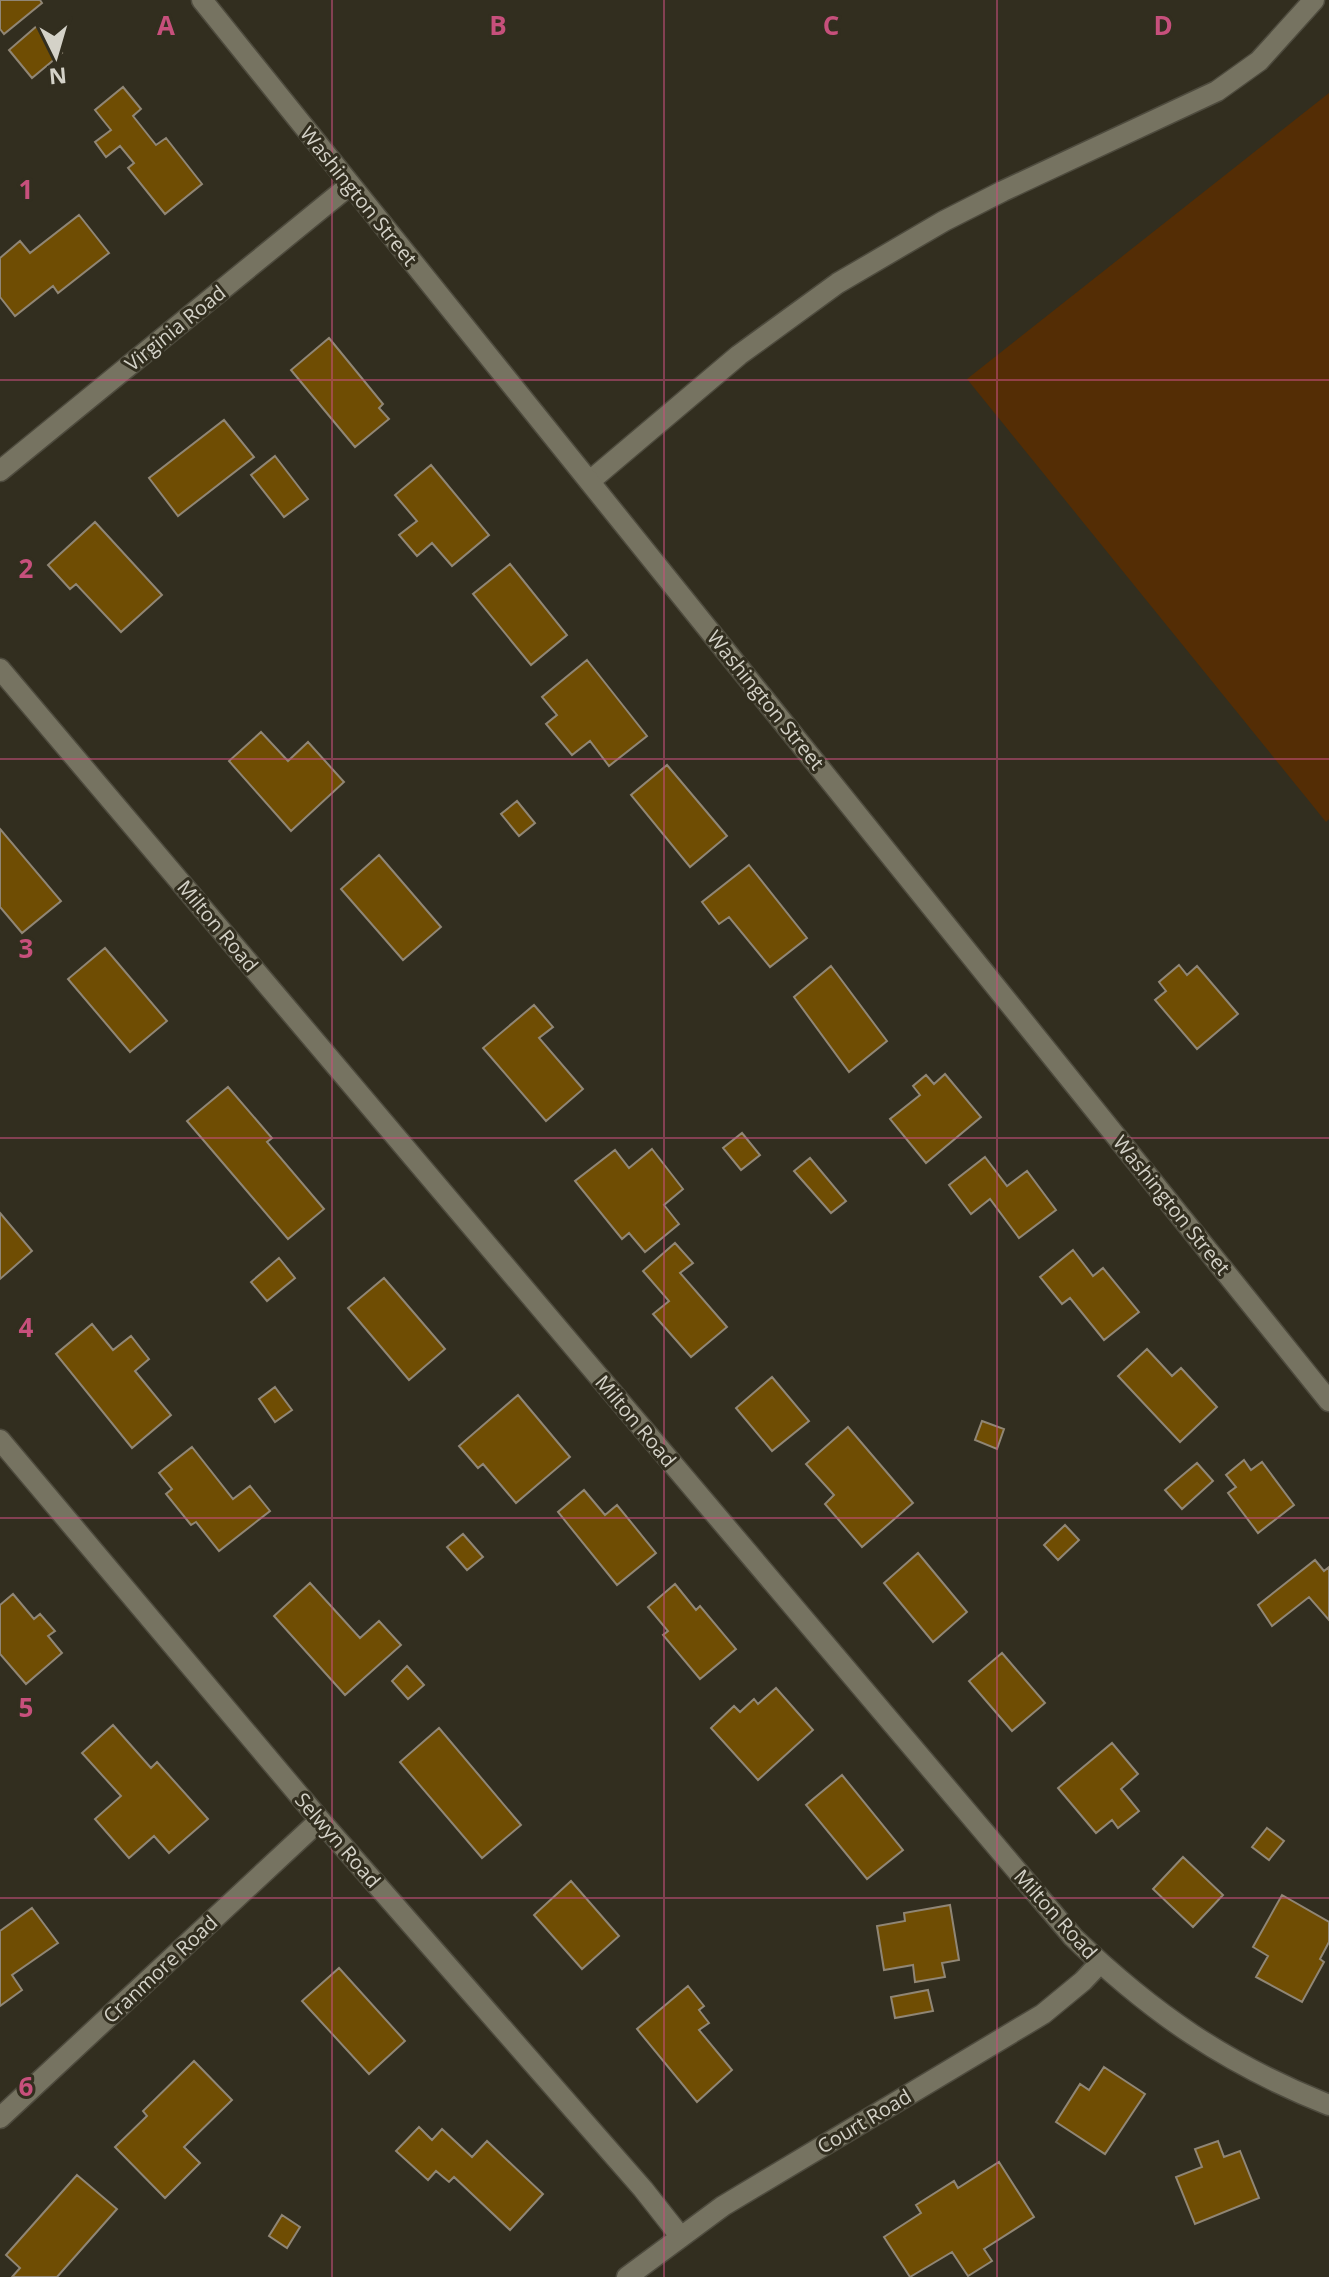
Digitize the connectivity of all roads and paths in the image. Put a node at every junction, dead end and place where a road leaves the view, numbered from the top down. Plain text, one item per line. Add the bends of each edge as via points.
1 (202, 0) edge
2 (1314, 0) edge
3 (350, 185) junction
4 (0, 471) edge
5 (590, 481) junction
6 (0, 669) edge
7 (1329, 1401) edge
8 (0, 1440) edge
9 (320, 1820) junction
10 (1100, 1963) junction
11 (1329, 2105) edge
12 (0, 2118) edge
13 (680, 2236) junction
14 (627, 2277) edge

1 - 3 street, Washington Street
2 - 5 street via 1259,61 1217,91 1003,191 838,283 739,355
3 - 4 street, Virginia Road
3 - 5 street, Washington Street
5 - 7 street, Washington Street
6 - 10 street, Milton Road
8 - 9 street, Selwyn Road
9 - 12 street, Cranmore Road
9 - 13 street, Selwyn Road
10 - 11 street, Milton Road via 1158,2013 1213,2049
10 - 13 street, Court Road via 1043,2014
13 - 14 street, Court Road

